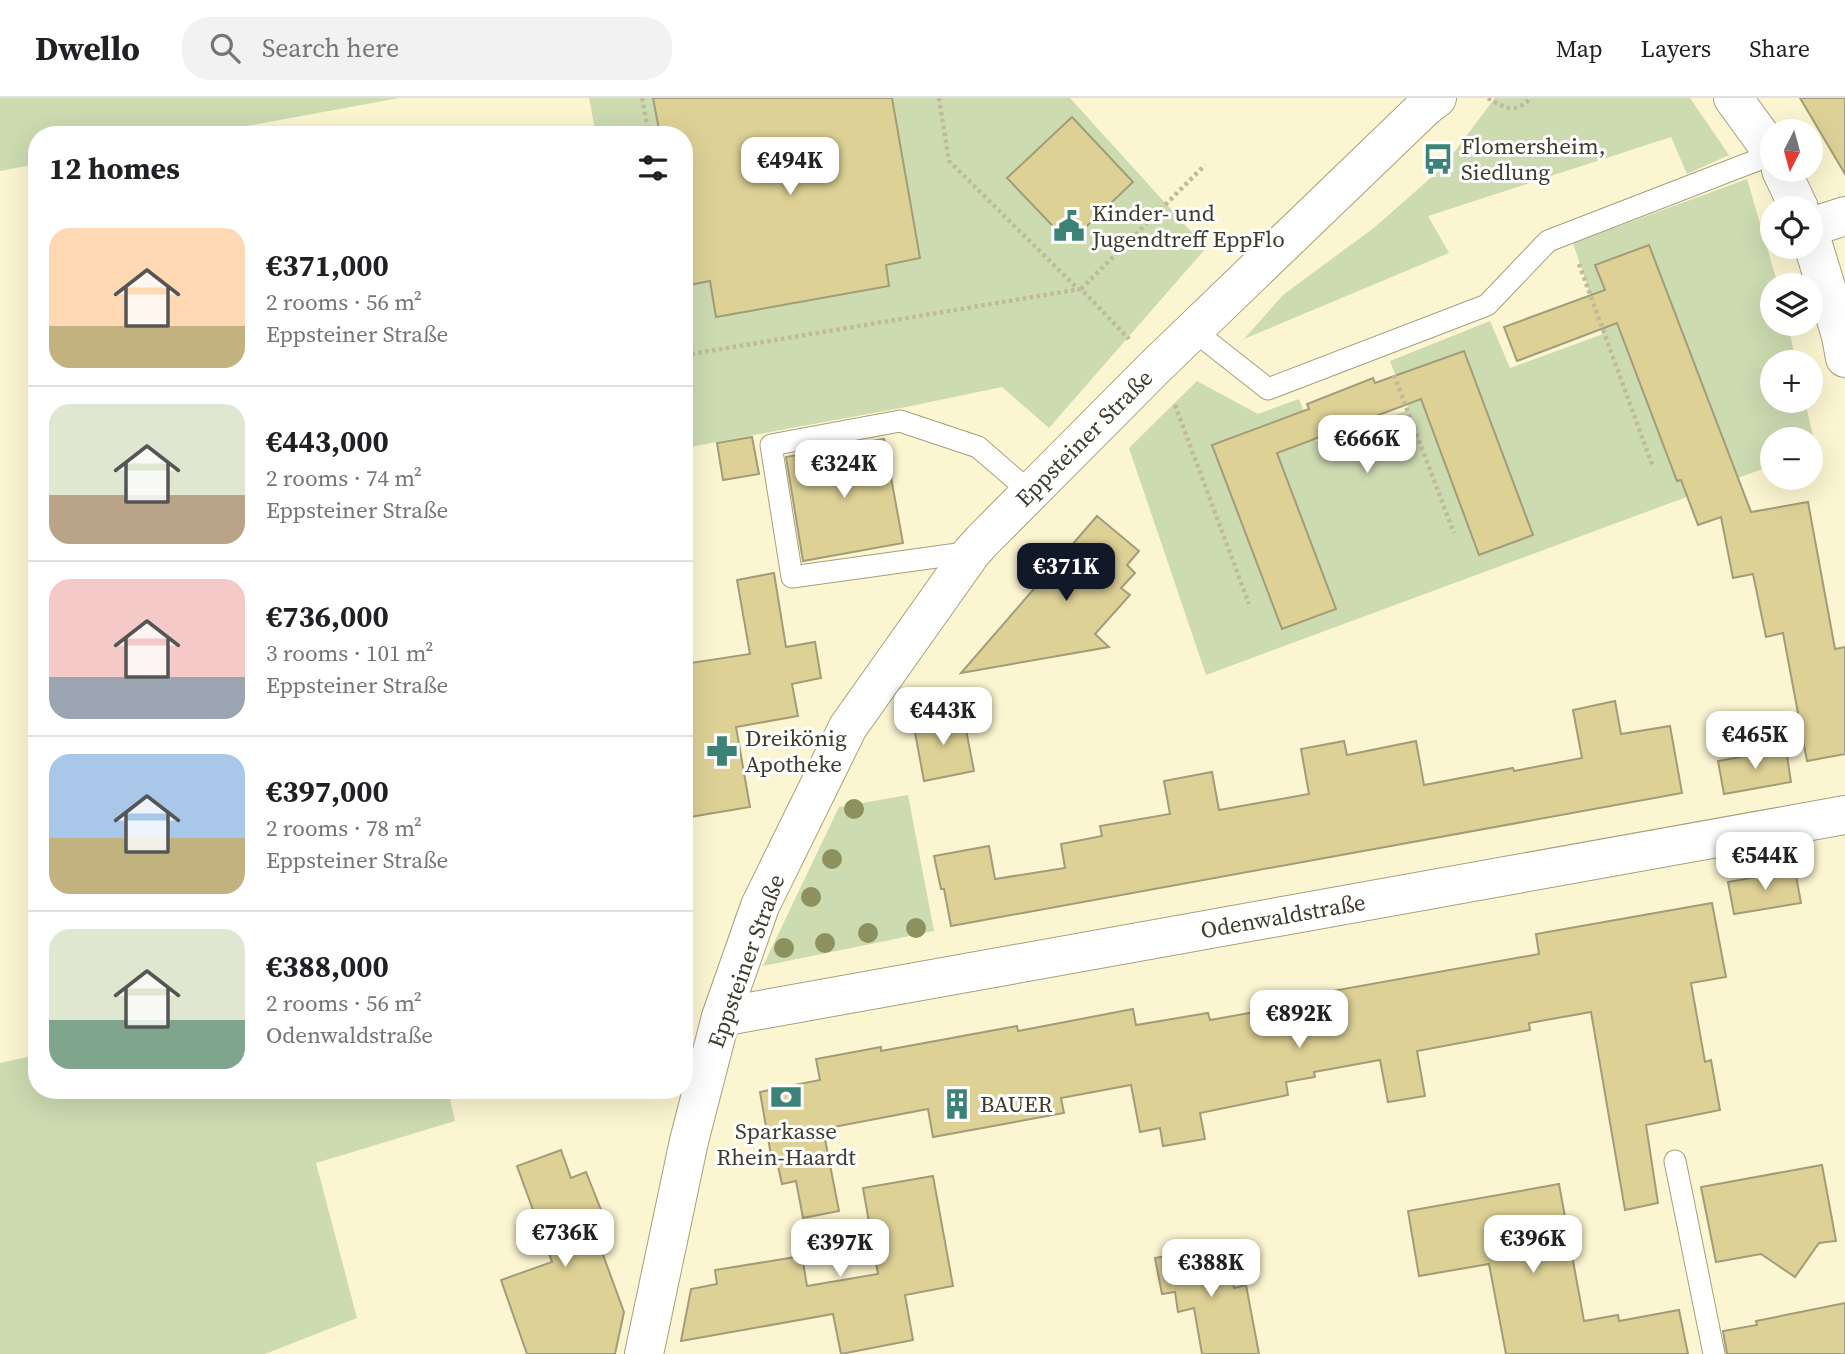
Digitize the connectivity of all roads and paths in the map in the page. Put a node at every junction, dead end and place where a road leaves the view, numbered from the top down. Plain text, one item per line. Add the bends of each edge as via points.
1 (642, 98) edge
2 (939, 98) edge
3 (1437, 98) edge
4 (1488, 98) edge
5 (1531, 98) edge
6 (1733, 98) edge
7 (647, 126) edge
8 (1760, 136) edge
9 (1760, 159) edge
10 (1205, 165) dead end
11 (1845, 216) edge
12 (1823, 223) edge
13 (1567, 233) junction
14 (1817, 259) edge
15 (1080, 290) junction
16 (1193, 330) junction
17 (1382, 345) junction
18 (693, 354) edge
19 (1845, 358) edge
20 (1156, 366) junction
21 (1653, 467) dead end
22 (1030, 492) junction
23 (1454, 533) dead end
24 (972, 552) junction
25 (1249, 604) dead end
26 (1845, 815) edge
27 (721, 1017) junction
28 (1675, 1161) dead end
29 (644, 1354) edge
30 (1713, 1354) edge

1 - 7 path
2 - 15 path via 949,161
3 - 16 main road, Eppsteiner Straße
4 - 5 path via 1507,109 1521,107
6 - 8 main road
9 - 13 lane
10 - 15 path
11 - 12 main road
13 - 17 lane via 1548,241 1487,305
13 - 21 path
14 - 19 main road
15 - 18 path
15 - 20 path
16 - 17 lane via 1268,389
16 - 20 main road, Eppsteiner Straße
17 - 23 path
20 - 22 main road, Eppsteiner Straße
20 - 25 path via 1174,383 1168,388
22 - 24 main road, Eppsteiner Straße
22 - 24 lane via 978,447 900,421 771,445 792,577
24 - 27 main road, Eppsteiner Straße via 848,727 760,906
26 - 27 main road, Odenwaldstraße
27 - 29 main road, Eppsteiner Straße via 689,1141
28 - 30 lane

